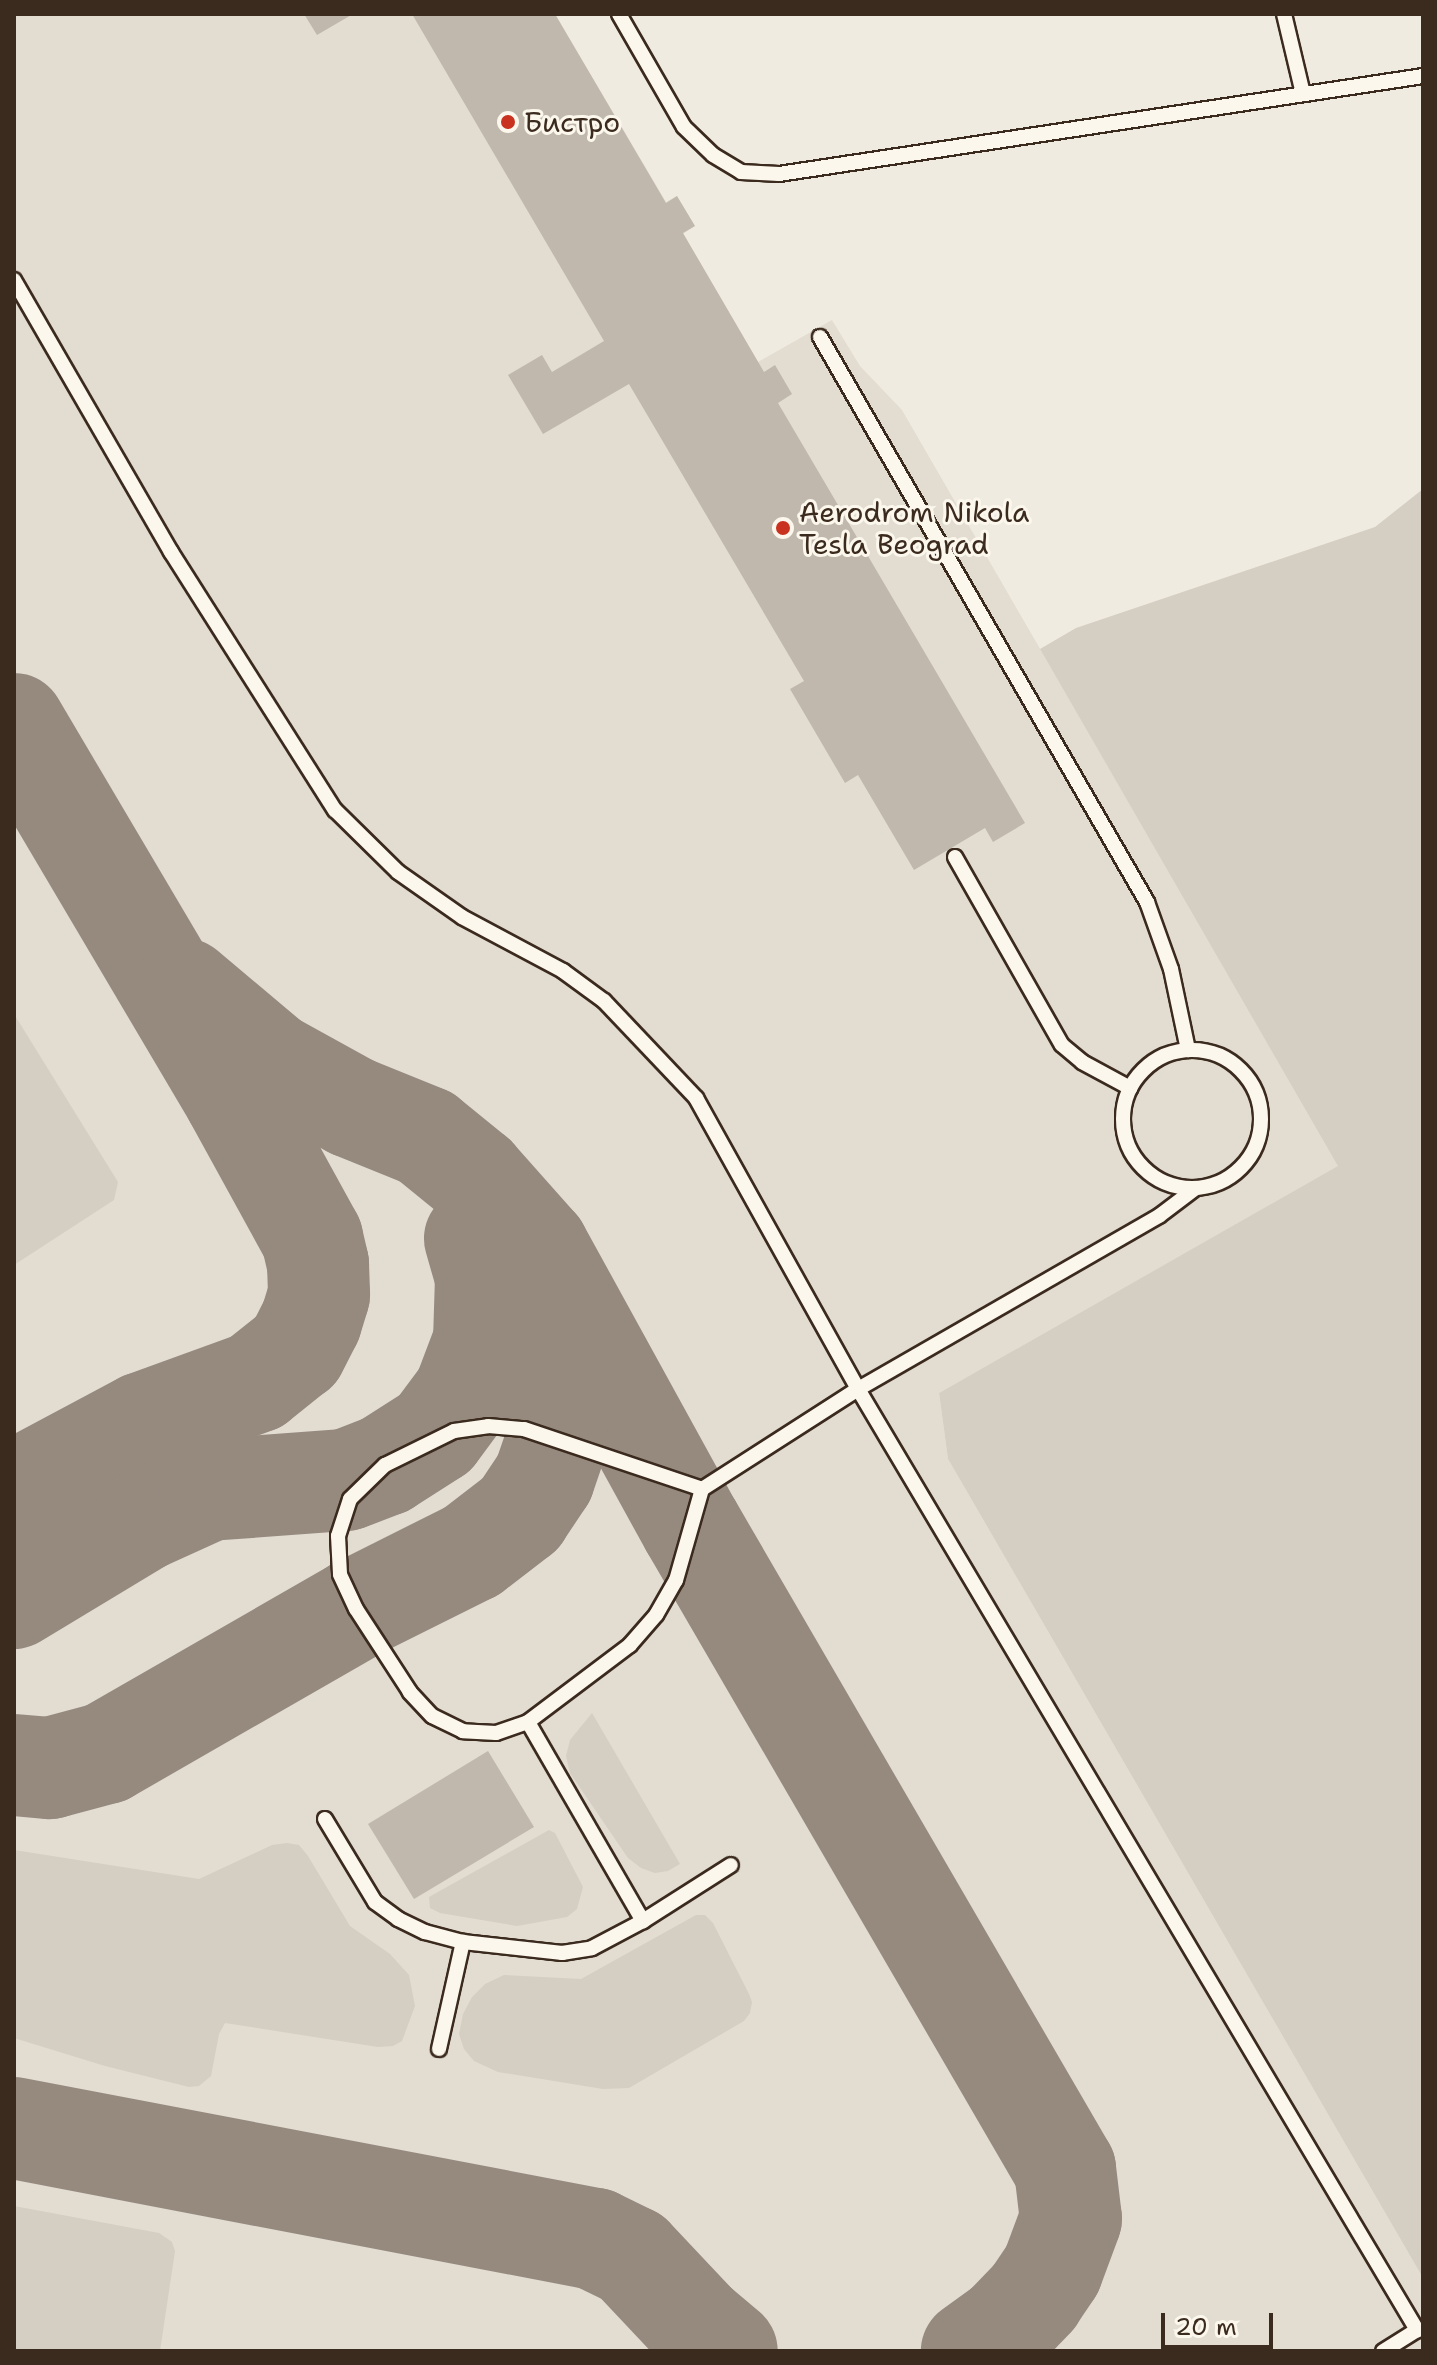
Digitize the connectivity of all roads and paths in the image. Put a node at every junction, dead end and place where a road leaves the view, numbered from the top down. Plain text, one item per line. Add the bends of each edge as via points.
1 (619, 14) edge
2 (1284, 14) edge
3 (1423, 76) edge
4 (1303, 94) junction
5 (14, 280) edge
6 (820, 337) dead end
7 (955, 857) dead end
8 (1188, 1050) junction
9 (1130, 1088) junction
10 (1196, 1188) junction
11 (858, 1389) junction
12 (702, 1489) junction
13 (528, 1722) junction
14 (325, 1819) dead end
15 (731, 1865) dead end
16 (643, 1921) junction
17 (463, 1942) junction
18 (439, 2049) dead end
19 (1420, 2335) edge
20 (1383, 2351) edge

1 - 4 lane via 684,127 713,155 741,172 779,174
2 - 4 lane
3 - 4 lane
5 - 11 lane via 171,552 335,810 411,881 604,1001 696,1098
6 - 8 lane via 1147,902 1171,969
7 - 9 lane via 1062,1045
8 - 9 lane via 1150,1063
8 - 10 lane via 1227,1059 1243,1072 1261,1108 1255,1148 1244,1165 1230,1177
9 - 10 lane via 1122,1116 1132,1155 1160,1181
10 - 11 lane via 1159,1216
11 - 12 lane
11 - 19 lane
12 - 13 lane via 676,1580 656,1615 630,1645
12 - 13 lane via 524,1429 488,1426 454,1431 421,1445 385,1465 350,1499 338,1536 340,1574 356,1609 410,1692 432,1716 463,1731 496,1733
13 - 16 lane
14 - 17 lane via 375,1902 425,1932
15 - 16 lane
16 - 17 lane via 592,1948 562,1953
17 - 18 lane
19 - 20 lane

